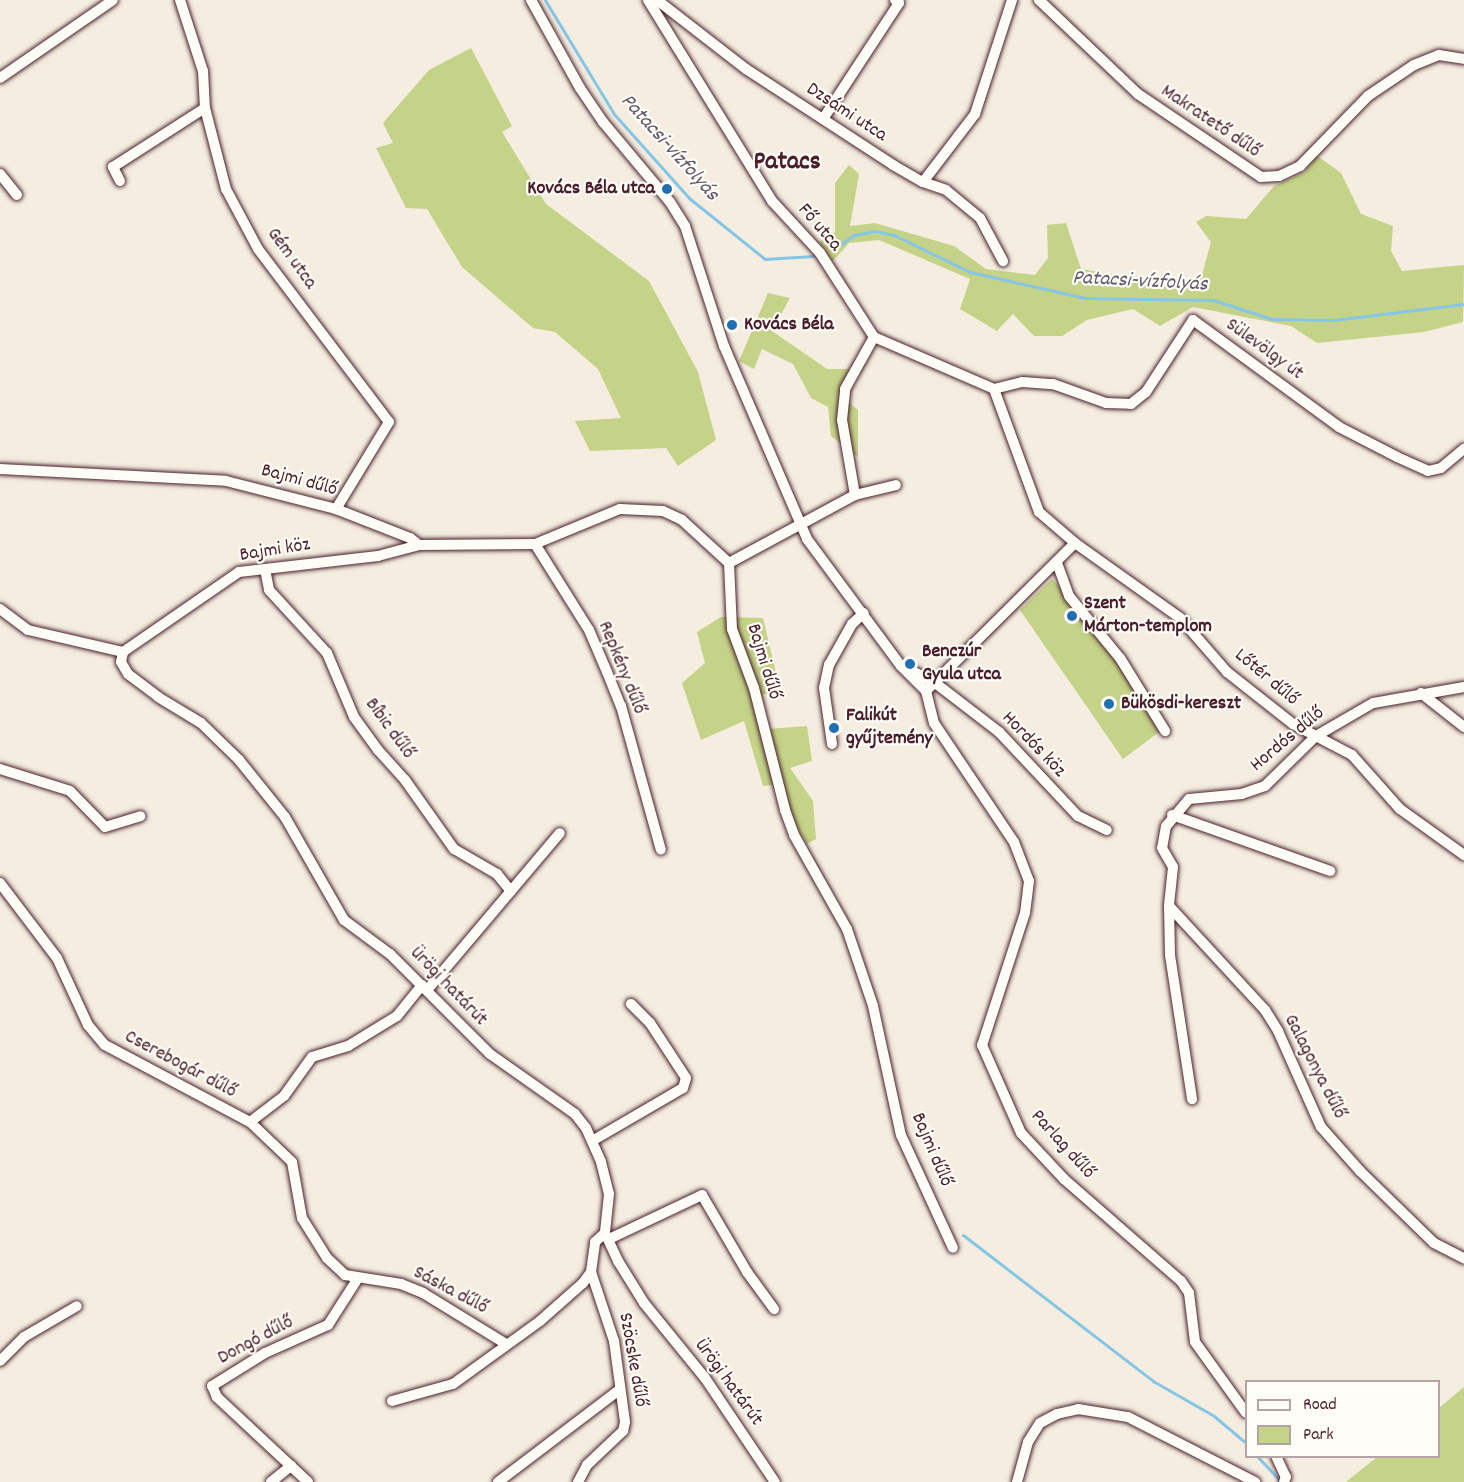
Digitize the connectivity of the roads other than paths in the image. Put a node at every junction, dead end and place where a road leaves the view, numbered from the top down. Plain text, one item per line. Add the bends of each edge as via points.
1 (113, 0) edge
2 (180, 0) edge
3 (531, 0) edge
4 (648, 0) edge
5 (1012, 0) edge
6 (1039, 0) edge
7 (897, 1) edge
8 (662, 2) edge
9 (1464, 59) edge
10 (0, 78) edge
11 (204, 108) junction
12 (823, 119) junction
13 (0, 174) edge
14 (120, 181) dead end
15 (923, 182) junction
16 (17, 195) dead end
17 (1003, 261) dead end
18 (874, 337) junction
19 (994, 389) junction
20 (1464, 449) edge
21 (0, 469) edge
22 (896, 485) dead end
23 (855, 495) junction
24 (336, 509) junction
25 (800, 524) junction
26 (1076, 543) junction
27 (535, 544) junction
28 (419, 545) junction
29 (729, 563) junction
30 (1057, 563) junction
31 (265, 568) junction
32 (0, 609) edge
33 (864, 613) junction
34 (123, 651) junction
35 (901, 666) junction
36 (934, 682) junction
37 (1464, 687) edge
38 (1421, 693) junction
39 (926, 696) junction
40 (1464, 727) edge
41 (1165, 731) dead end
42 (1316, 736) junction
43 (832, 744) dead end
44 (0, 769) edge
45 (1172, 815) junction
46 (140, 816) dead end
47 (1107, 830) dead end
48 (560, 833) dead end
49 (661, 850) dead end
50 (1464, 855) edge
51 (1330, 872) dead end
52 (0, 883) edge
53 (511, 891) junction
54 (1169, 906) junction
55 (425, 987) junction
56 (631, 1004) dead end
57 (1192, 1099) dead end
58 (250, 1122) junction
59 (592, 1141) junction
60 (607, 1236) junction
61 (953, 1248) dead end
62 (1464, 1258) edge
63 (591, 1272) junction
64 (358, 1278) junction
65 (77, 1306) dead end
66 (774, 1309) dead end
67 (506, 1344) junction
68 (0, 1361) edge
69 (619, 1390) junction
70 (392, 1401) dead end
71 (1245, 1412) edge
72 (1277, 1458) edge
73 (291, 1466) junction
74 (271, 1482) edge
75 (308, 1482) edge
76 (498, 1482) edge
77 (578, 1482) edge
78 (775, 1482) edge
79 (1017, 1482) edge
80 (1255, 1482) edge
81 (1284, 1482) edge

1 - 10 street
2 - 11 street, Gém utca via 203,70
3 - 25 street via 603,122 670,201 685,226 724,346 750,399
4 - 18 street, Fő utca via 772,201 820,253
5 - 15 street via 975,114
6 - 9 street, Makratető dűlő via 1138,94 1261,177 1279,176 1300,166 1368,96 1414,64 1439,55
7 - 12 street
8 - 12 street, Dzsámi utca via 746,69
11 - 14 street via 113,167
11 - 24 street, Gém utca via 226,189 258,249 389,422
12 - 15 street, Dzsámi utca
13 - 16 street
15 - 17 street, Dzsámi utca via 946,190 980,218
18 - 19 street
18 - 23 street via 845,389 842,420
19 - 20 street, Sülevölgy út via 1022,382 1053,384 1106,403 1131,404 1146,392 1193,320 1340,427 1397,457 1428,471 1441,468
19 - 26 street, Lőtér dűlő via 1040,512
21 - 24 street, Bajmi dűlő via 226,481
22 - 23 street
23 - 25 street
24 - 28 street, Bajmi dűlő
25 - 29 street
25 - 33 street
26 - 30 street
26 - 42 street, Lőtér dűlő via 1180,618 1227,672 1293,724
27 - 28 street, Bajmi dűlő
27 - 29 street, Bajmi dűlő via 620,509 663,511 682,520
27 - 49 street, Repkény dűlő via 589,630 607,672 621,706
28 - 31 street, Bajmi köz via 378,556
29 - 61 street, Bajmi dűlő via 732,629 754,688 785,810 794,835 847,929 876,1015 901,1135
30 - 36 street
30 - 41 street via 1070,596 1120,658
31 - 34 street, Bajmi köz via 239,572 214,586
31 - 53 street, Bíbic dűlő via 269,590 327,653 354,717 378,750 405,780 454,849 497,874
32 - 34 street via 28,630
33 - 35 street
33 - 43 street via 852,624 829,665 824,688
34 - 55 street, Ürögi határút via 121,662 128,674 158,698 201,723 239,760 285,817 344,920 390,954
35 - 36 street, Hordós köz
35 - 39 street
36 - 39 street
36 - 47 street, Hordós köz via 999,732 1078,816
37 - 38 street, Hordós dűlő
38 - 40 street
38 - 42 street, Hordós dűlő via 1373,703
39 - 71 street, Parlag dűlő via 934,723 1014,842 1029,881 1025,913 982,1045 1000,1088 1021,1133 1064,1179 1181,1281 1189,1293 1195,1342
42 - 45 street, Hordós dűlő via 1265,786 1242,794 1189,799
42 - 50 street, Lőtér dűlő via 1352,755 1400,809
44 - 46 street via 70,791 105,827
45 - 51 street
45 - 54 street via 1162,848 1173,867
48 - 53 street
52 - 58 street, Cserebogár dűlő via 57,958 88,1025 105,1045
53 - 55 street
54 - 57 street via 1170,955
54 - 62 street, Galagonya dűlő via 1265,1010 1322,1127 1360,1171 1434,1243
55 - 58 street via 398,1016 348,1046 312,1057 284,1096
55 - 59 street, Ürögi határút via 490,1054 575,1114
56 - 59 street via 650,1023 686,1078 683,1088
58 - 64 street, Sáska dűlő via 292,1162 302,1218 327,1258 345,1275
59 - 60 street, Ürögi határút via 609,1194
60 - 63 street, Szöcske dűlő via 595,1242
60 - 66 street via 702,1195 747,1272
60 - 78 street, Ürögi határút via 644,1303 705,1378
63 - 67 street via 566,1299
63 - 69 street, Szöcske dűlő via 614,1341
64 - 67 street, Sáska dűlő via 401,1284 423,1293
64 - 73 street, Dongó dűlő via 328,1325 265,1353 212,1386 216,1397
65 - 68 street via 24,1337
67 - 70 street via 453,1384
69 - 76 street
69 - 77 street, Szöcske dűlő via 623,1431 587,1465
72 - 81 street via 1286,1477
73 - 74 street
73 - 75 street, Dongó dűlő
79 - 80 street via 1028,1442 1040,1423 1057,1413 1078,1409 1128,1417

